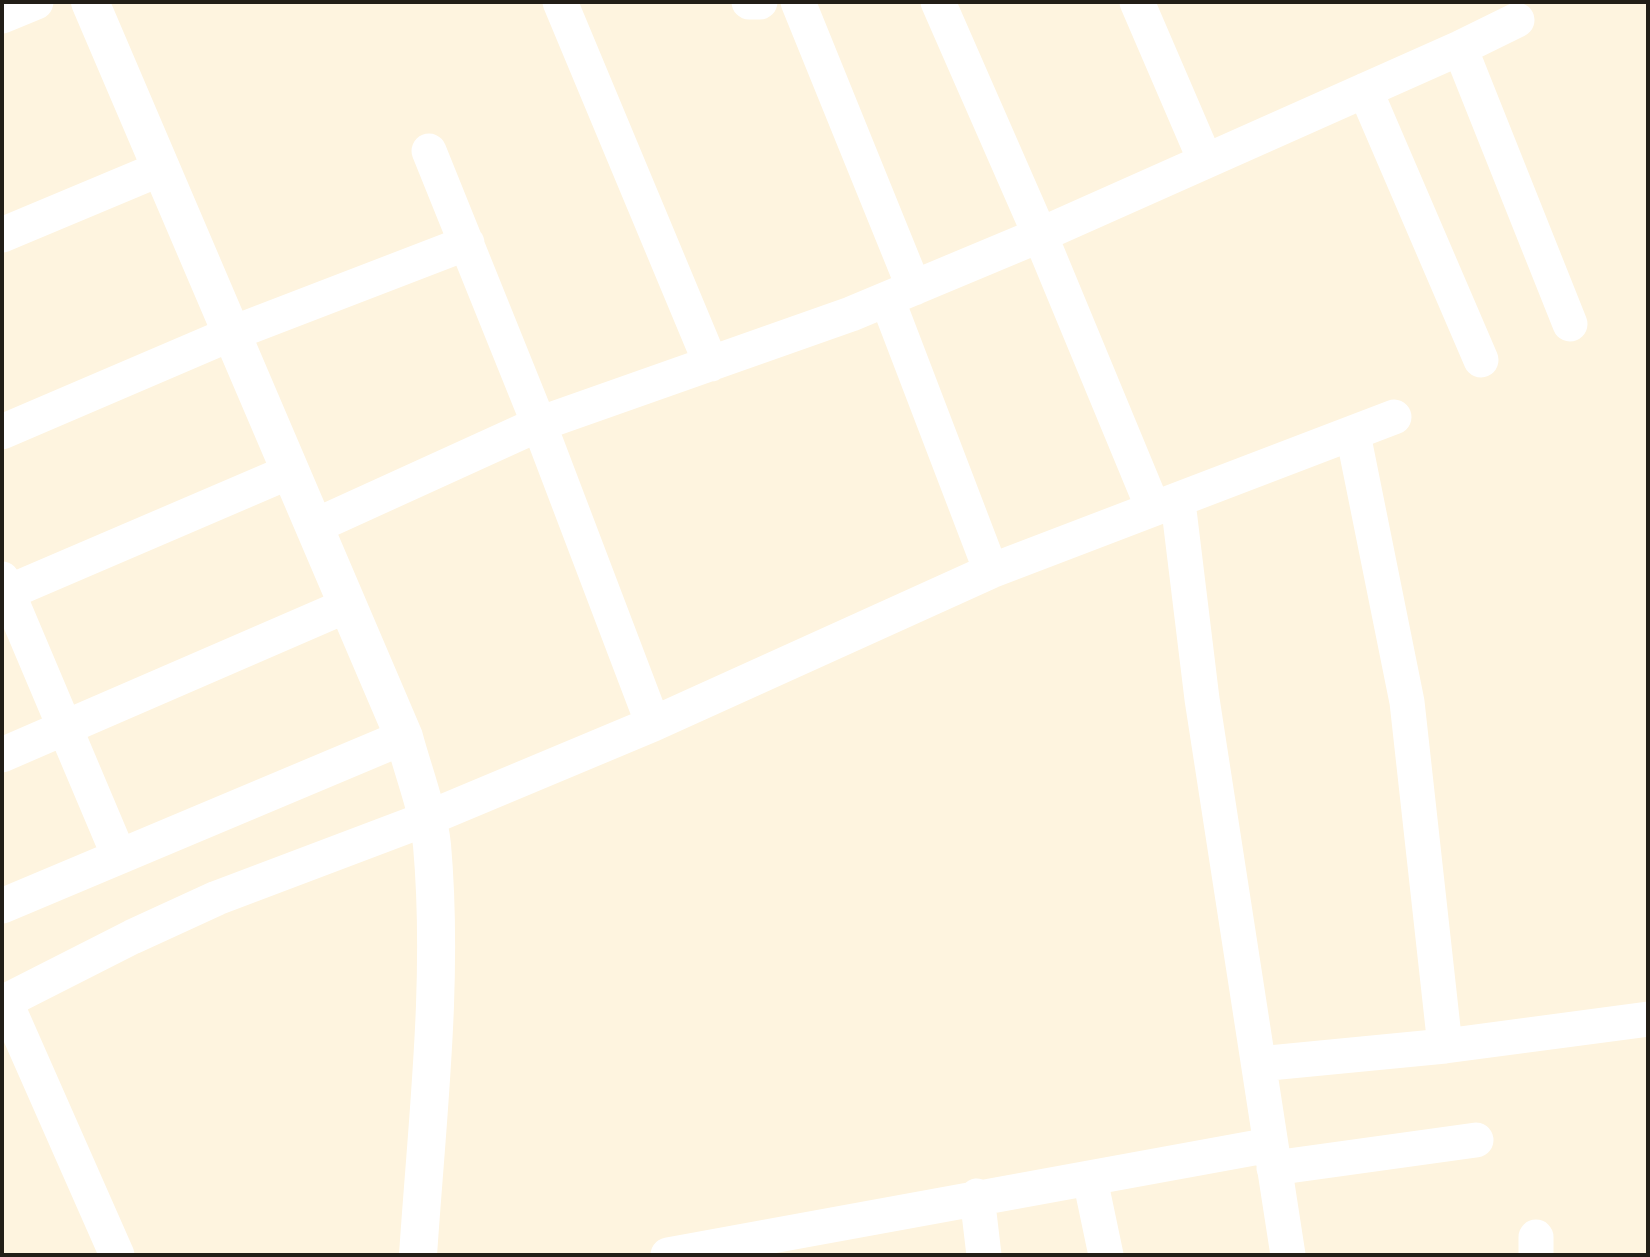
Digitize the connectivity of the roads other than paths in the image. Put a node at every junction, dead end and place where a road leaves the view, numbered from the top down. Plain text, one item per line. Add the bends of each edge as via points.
1 (36, 2) edge
2 (90, 2) edge
3 (559, 2) edge
4 (749, 2) edge
5 (760, 2) edge
6 (798, 2) edge
7 (938, 2) edge
8 (1137, 2) edge
9 (2, 16) edge
10 (1517, 20) dead end
11 (1460, 48) junction
12 (1365, 90) junction
13 (429, 151) dead end
14 (1205, 160) junction
15 (162, 168) junction
16 (2, 235) edge
17 (1040, 235) junction
18 (467, 243) junction
19 (901, 294) junction
20 (1570, 324) dead end
21 (233, 333) junction
22 (1481, 360) dead end
23 (711, 364) junction
24 (1394, 417) dead end
25 (539, 424) junction
26 (2, 432) edge
27 (1353, 434) junction
28 (291, 471) junction
29 (1165, 505) junction
30 (315, 526) junction
31 (991, 571) junction
32 (4, 589) edge
33 (348, 605) junction
34 (653, 723) junction
35 (65, 728) junction
36 (404, 737) junction
37 (2, 755) edge
38 (426, 818) junction
39 (119, 856) junction
40 (2, 906) edge
41 (3, 1002) edge
42 (1648, 1020) edge
43 (1444, 1046) junction
44 (1259, 1064) junction
45 (1476, 1140) dead end
46 (1272, 1157) junction
47 (1090, 1179) junction
48 (977, 1196) junction
49 (731, 1249) edge
50 (117, 1255) edge
51 (418, 1255) edge
52 (668, 1255) edge
53 (984, 1255) edge
54 (1106, 1255) edge
55 (1288, 1255) edge

1 - 9 street
2 - 15 street
3 - 23 street
4 - 5 street
6 - 19 street
7 - 17 street
8 - 14 street
10 - 11 street
11 - 12 street
11 - 20 street
12 - 14 street
12 - 22 street
13 - 18 street
14 - 17 street
15 - 16 street
15 - 21 street
17 - 19 street
17 - 29 street
18 - 21 street
18 - 25 street
19 - 23 street
19 - 31 street
21 - 26 street
21 - 28 street
23 - 25 street
24 - 27 street
25 - 30 street
25 - 34 street
27 - 29 street
27 - 43 street via 1407,702
28 - 30 street
28 - 32 street
29 - 31 street
29 - 44 street via 1202,699
30 - 33 street
31 - 34 street
32 - 35 street
33 - 35 street
33 - 36 street
34 - 38 street
35 - 37 street
35 - 39 street
36 - 38 street
36 - 39 street
38 - 41 street via 217,898
38 - 51 street via 432,843 436,985
39 - 40 street
41 - 50 street
42 - 43 street
43 - 44 street
44 - 46 street
45 - 46 street
46 - 47 street
46 - 55 street
47 - 48 street
47 - 54 street
48 - 49 street
48 - 53 street
49 - 52 street

